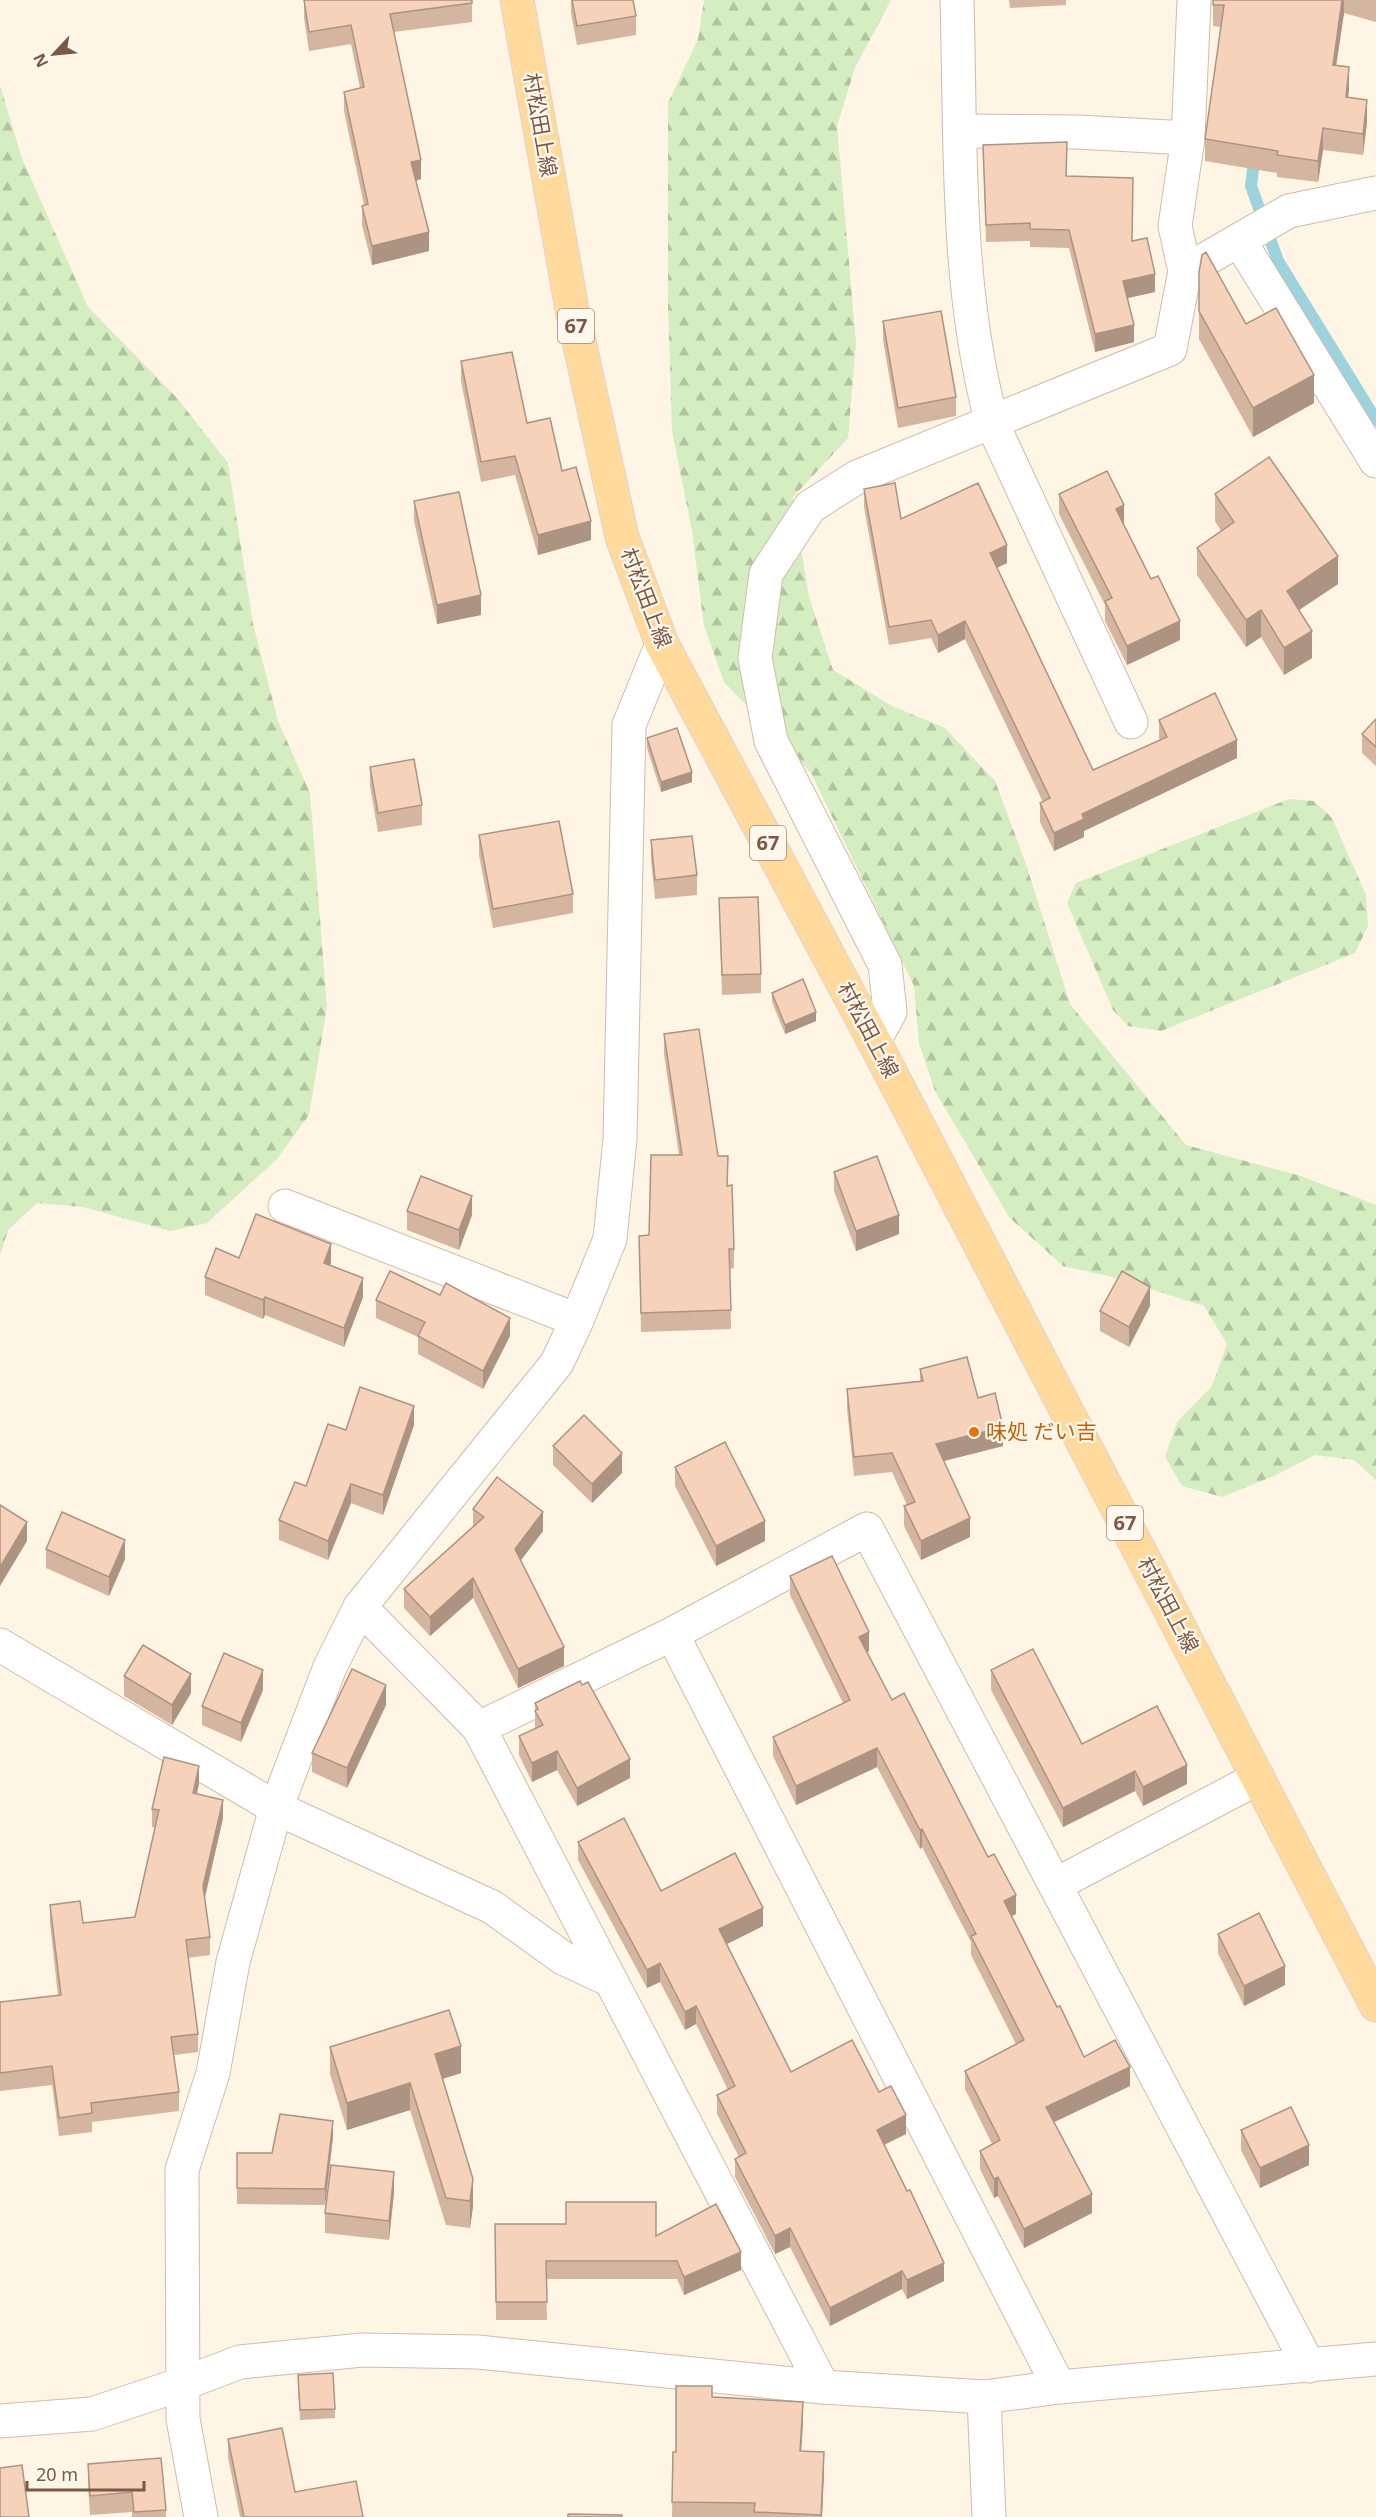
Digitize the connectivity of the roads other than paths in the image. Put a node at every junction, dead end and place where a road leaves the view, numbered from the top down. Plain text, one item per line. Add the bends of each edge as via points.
1 (518, 0) edge
2 (957, 0) edge
3 (1194, 0) edge
4 (961, 131) junction
5 (1188, 138) junction
6 (1376, 193) edge
7 (1239, 240) junction
8 (1185, 271) junction
9 (992, 423) junction
10 (1376, 461) edge
11 (662, 644) junction
12 (1131, 722) dead end
13 (874, 1041) junction
14 (285, 1206) dead end
15 (577, 1320) junction
16 (360, 1607) junction
17 (672, 1634) junction
18 (0, 1645) edge
19 (479, 1728) junction
20 (1258, 1778) junction
21 (276, 1808) junction
22 (1055, 1885) junction
23 (610, 1980) junction
24 (1376, 2005) edge
25 (1376, 2359) edge
26 (1309, 2366) junction
27 (182, 2384) junction
28 (823, 2387) junction
29 (1059, 2387) junction
30 (984, 2397) junction
31 (0, 2421) edge
32 (201, 2517) edge
33 (989, 2517) edge

1 - 11 main road, 村松田上線 / 67 via 572,309 622,537
2 - 4 street
3 - 5 street
4 - 5 street
4 - 9 street via 964,258 984,394
5 - 8 street via 1175,226
6 - 7 street via 1289,212
7 - 8 street
7 - 10 street
8 - 9 street via 1170,349
9 - 12 street
9 - 13 street via 857,477 810,507 766,574 755,658 771,741 885,964 890,1012
11 - 13 main road, 村松田上線 / 67
11 - 15 street via 629,725 620,1139 610,1239
13 - 20 main road, 村松田上線 / 67
14 - 15 street
15 - 16 street via 557,1363
16 - 19 street
16 - 21 street via 330,1667
17 - 19 street
17 - 22 street via 867,1529
17 - 29 street
18 - 21 street
19 - 23 street
20 - 22 street
20 - 24 main road, 村松田上線 / 67
21 - 23 street via 492,1907 563,1958
21 - 27 street via 233,1962 213,2073 182,2170
22 - 26 street
23 - 28 street
25 - 26 street
26 - 29 street
27 - 28 street via 240,2362 374,2350 478,2352
27 - 31 street via 92,2414
27 - 32 street via 183,2419
28 - 30 street
29 - 30 street
30 - 33 street

